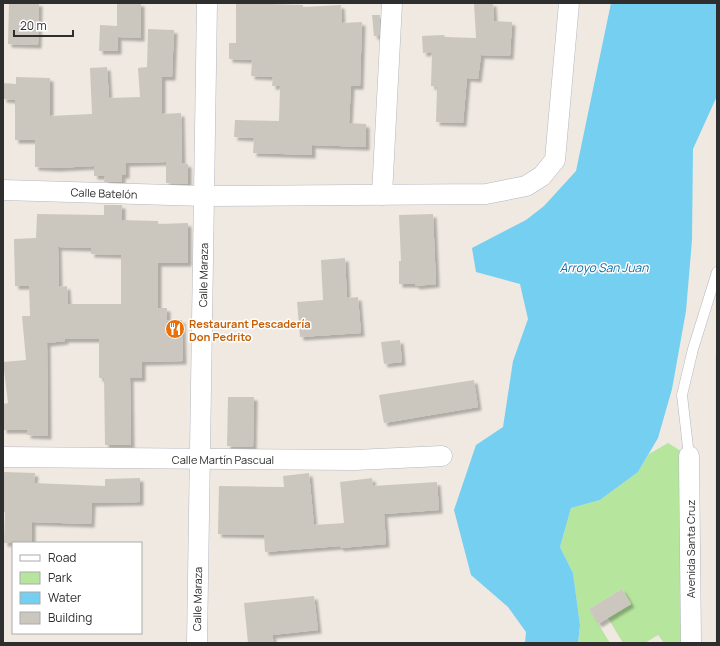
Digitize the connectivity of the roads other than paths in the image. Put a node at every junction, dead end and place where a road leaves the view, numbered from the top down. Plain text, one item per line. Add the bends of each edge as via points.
1 (207, 3) edge
2 (392, 3) edge
3 (569, 3) edge
4 (3, 190) edge
5 (382, 195) junction
6 (204, 196) junction
7 (717, 272) edge
8 (442, 456) dead end
9 (689, 456) joint
10 (3, 458) edge
11 (200, 459) junction
12 (197, 643) edge
13 (691, 643) edge

1 - 6 street, Calle Maraza
2 - 5 street
3 - 5 street, Calle Batelón via 555,160 542,176 526,186 486,194
4 - 6 street, Calle Batelón
5 - 6 street, Calle Batelón
6 - 11 street, Calle Maraza
7 - 9 lane via 693,349 682,395
8 - 11 street, Calle Martín Pascual via 355,460
9 - 13 street, Avenida Santa Cruz
10 - 11 street, Calle Martín Pascual
11 - 12 street, Calle Maraza

